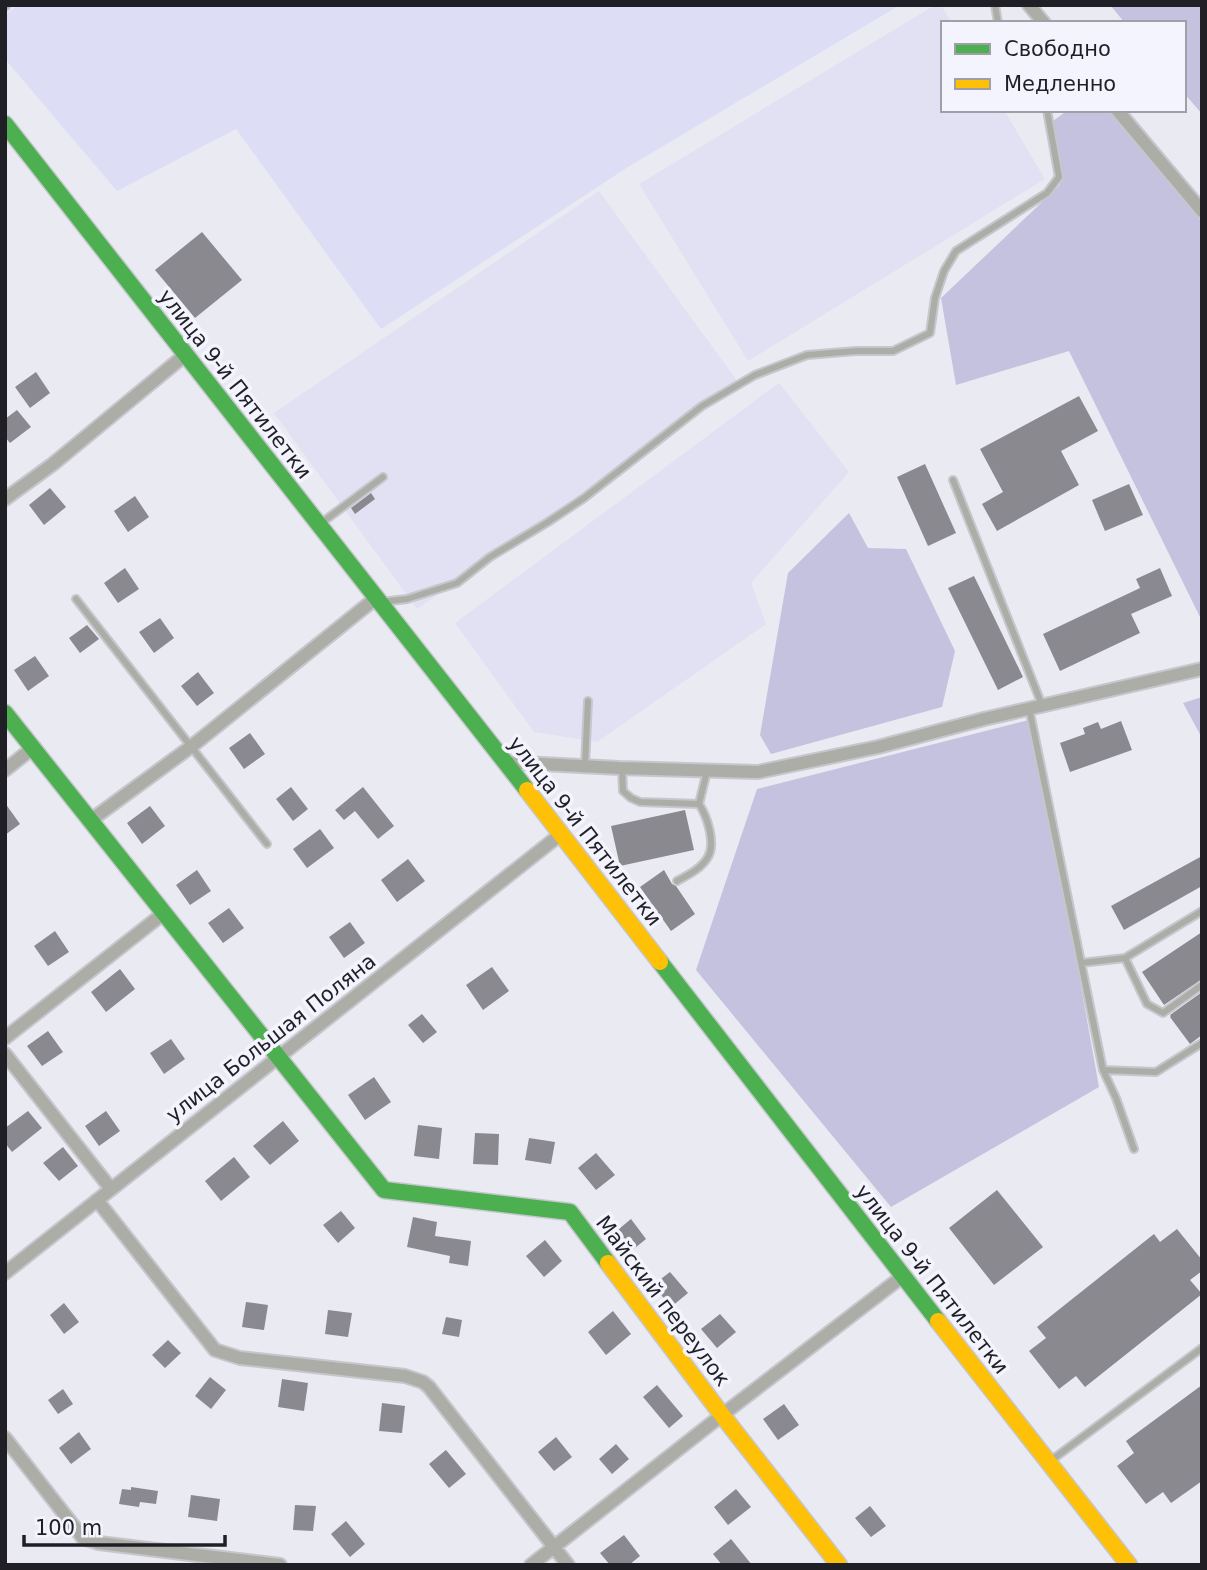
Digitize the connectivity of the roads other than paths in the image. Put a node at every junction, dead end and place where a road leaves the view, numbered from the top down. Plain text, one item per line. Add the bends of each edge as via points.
1 (1029, 5) edge
2 (1042, 21) edge
3 (1047, 112) edge
4 (1119, 112) edge
5 (7, 129) edge
6 (1202, 211) edge
7 (185, 355) junction
8 (383, 477) dead end
9 (953, 480) dead end
10 (5, 499) edge
11 (319, 525) junction
12 (76, 599) dead end
13 (378, 600) junction
14 (1202, 669) edge
15 (588, 701) dead end
16 (1036, 707) junction
17 (5, 713) edge
18 (192, 746) junction
19 (34, 747) junction
20 (505, 762) junction
21 (585, 767) junction
22 (622, 768) junction
23 (5, 770) edge
24 (707, 771) junction
25 (699, 804) junction
26 (91, 820) junction
27 (561, 834) junction
28 (267, 844) dead end
29 (677, 881) dead end
30 (1202, 911) edge
31 (164, 913) junction
32 (1125, 958) junction
33 (1081, 963) junction
34 (1202, 985) edge
35 (5, 1038) edge
36 (1202, 1043) edge
37 (5, 1054) edge
38 (278, 1058) junction
39 (1103, 1070) junction
40 (1134, 1149) dead end
41 (111, 1189) junction
42 (97, 1200) junction
43 (5, 1273) edge
44 (903, 1276) junction
45 (1202, 1348) edge
46 (722, 1415) junction
47 (5, 1438) edge
48 (1049, 1463) junction
49 (554, 1546) junction
50 (281, 1565) edge
51 (531, 1565) edge
52 (568, 1565) edge
53 (839, 1565) edge
54 (1129, 1565) edge

1 - 2 street
3 - 13 lane via 1059,177 1047,193 956,251 935,298 930,333 892,351 807,355 755,375 702,406 584,498 457,583 407,599
4 - 6 street
5 - 7 street, улица 9-й Пятилетки
7 - 10 street
7 - 11 street, улица 9-й Пятилетки
8 - 11 lane
9 - 16 lane
11 - 13 street, улица 9-й Пятилетки
12 - 18 lane
13 - 18 street
13 - 20 street, улица 9-й Пятилетки
14 - 16 street
15 - 21 lane
16 - 24 street via 758,772
16 - 33 lane
17 - 19 street, Майский переулок
18 - 26 street
18 - 28 lane
19 - 23 street
19 - 26 street, Майский переулок
20 - 21 street
20 - 27 street, улица 9-й Пятилетки
21 - 22 street
22 - 24 street
22 - 25 lane via 623,791 639,802
24 - 25 lane
25 - 29 lane via 711,834 709,856 696,871
26 - 31 street, Майский переулок
27 - 38 street, улица Большая Поляна
27 - 44 street, улица 9-й Пятилетки
30 - 32 lane
31 - 35 street
31 - 38 street, Майский переулок
32 - 33 lane
32 - 34 lane via 1147,1004 1163,1013
33 - 39 lane
36 - 39 lane via 1156,1072
37 - 41 street
38 - 41 street, улица Большая Поляна
38 - 46 street, Майский переулок via 384,1191 570,1212
39 - 40 lane
41 - 42 street, улица Большая Поляна
42 - 43 street, улица Большая Поляна
42 - 49 street via 215,1350 240,1359 405,1376 423,1382
44 - 46 street
44 - 48 street, улица 9-й Пятилетки
45 - 48 lane
46 - 49 street
46 - 53 street, Майский переулок
47 - 50 street via 83,1538
48 - 54 street, улица 9-й Пятилетки
49 - 51 street
49 - 52 street

